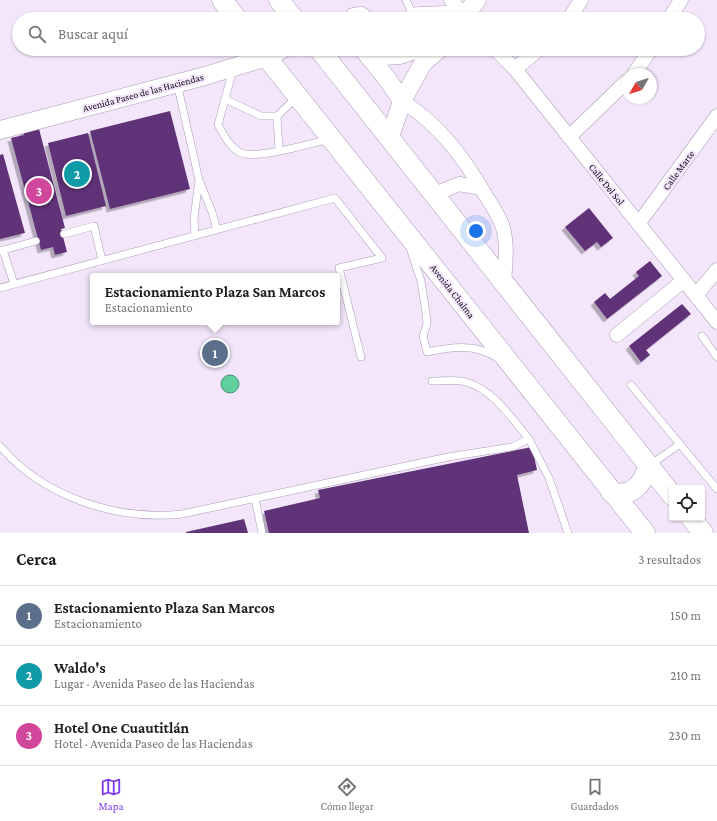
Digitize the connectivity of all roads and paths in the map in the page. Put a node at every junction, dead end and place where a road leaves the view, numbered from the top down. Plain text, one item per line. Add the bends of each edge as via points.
1 (222, 0) edge
2 (279, 0) edge
3 (406, 0) edge
4 (477, 0) edge
5 (581, 0) edge
6 (681, 0) edge
7 (411, 11) joint
8 (231, 12) edge
9 (288, 12) edge
10 (350, 12) edge
11 (365, 12) edge
12 (434, 12) edge
13 (459, 12) edge
14 (573, 12) edge
15 (673, 12) edge
16 (260, 56) edge
17 (273, 56) edge
18 (325, 56) edge
19 (369, 56) edge
20 (431, 56) edge
21 (502, 56) edge
22 (530, 56) edge
23 (646, 56) edge
24 (234, 67) junction
25 (515, 68) junction
26 (638, 68) edge
27 (177, 83) junction
28 (621, 87) edge
29 (298, 96) junction
30 (224, 99) junction
31 (402, 101) junction
32 (277, 116) junction
33 (717, 116) edge
34 (0, 130) edge
35 (390, 137) junction
36 (570, 137) junction
37 (332, 139) junction
38 (279, 151) junction
39 (199, 180) junction
40 (481, 188) junction
41 (435, 194) junction
42 (392, 213) junction
43 (639, 224) junction
44 (217, 230) junction
45 (64, 234) dead end
46 (195, 236) junction
47 (36, 241) dead end
48 (2, 251) edge
49 (102, 260) junction
50 (717, 270) edge
51 (684, 280) junction
52 (504, 283) junction
53 (14, 284) junction
54 (0, 288) edge
55 (696, 295) junction
56 (717, 322) edge
57 (617, 334) dead end
58 (702, 336) dead end
59 (361, 357) dead end
60 (717, 357) edge
61 (516, 373) junction
62 (432, 381) dead end
63 (631, 385) dead end
64 (529, 439) junction
65 (680, 444) junction
66 (0, 446) edge
67 (648, 466) junction
68 (717, 489) edge
69 (669, 491) edge
70 (611, 492) junction
71 (255, 498) junction
72 (693, 521) edge
73 (262, 533) edge
74 (568, 533) edge
75 (645, 533) edge
76 (703, 533) edge

1 - 8 main road
2 - 9 main road
3 - 7 lane
4 - 13 street
5 - 14 street
6 - 15 street
7 - 12 lane
10 - 11 lane
16 - 24 street, Avenida Paseo de las Haciendas
17 - 29 main road, Avenida Chalma
18 - 35 main road
19 - 31 street
20 - 31 street via 423,63
21 - 25 street, Calle Del Sol
22 - 25 street
23 - 26 street
24 - 27 street, Avenida Paseo de las Haciendas
24 - 30 lane
25 - 36 street, Calle Del Sol
27 - 34 street, Avenida Paseo de las Haciendas
27 - 39 lane
28 - 36 street
29 - 32 lane
29 - 37 main road, Avenida Chalma
30 - 32 lane via 262,116
30 - 38 lane via 218,125 227,141 240,153 254,155
31 - 35 street
31 - 40 street via 420,112 437,128 457,151
32 - 38 lane
33 - 43 street, Calle Marte
35 - 41 main road
36 - 43 street, Calle Del Sol
37 - 38 lane
37 - 42 main road, Avenida Chalma
39 - 44 lane
39 - 46 lane via 194,218
40 - 41 street via 459,184
40 - 52 street via 503,228
41 - 52 main road
42 - 61 main road, Avenida Chalma
42 - 61 lane via 412,253 420,281 427,324 423,336 426,348 477,349 493,355
43 - 51 street, Calle Del Sol
44 - 46 lane
44 - 59 lane via 335,198 382,258 339,268
45 - 49 lane via 94,226
46 - 49 lane
47 - 48 lane
48 - 53 lane
49 - 53 lane
50 - 55 street
51 - 55 street, Calle Del Sol
51 - 57 street
52 - 67 main road
53 - 54 lane
55 - 56 street, Calle Del Sol
58 - 60 lane
61 - 70 main road, Avenida Chalma
62 - 64 lane via 465,381 482,388
63 - 65 lane
64 - 71 lane via 512,447 448,457
64 - 74 lane via 549,478
65 - 67 lane
65 - 68 lane
66 - 71 lane via 24,469 44,483 86,502 120,512 176,515
67 - 69 main road
67 - 70 main road via 645,478 632,491 622,494
70 - 75 main road, Avenida Chalma
71 - 73 lane
72 - 76 main road

